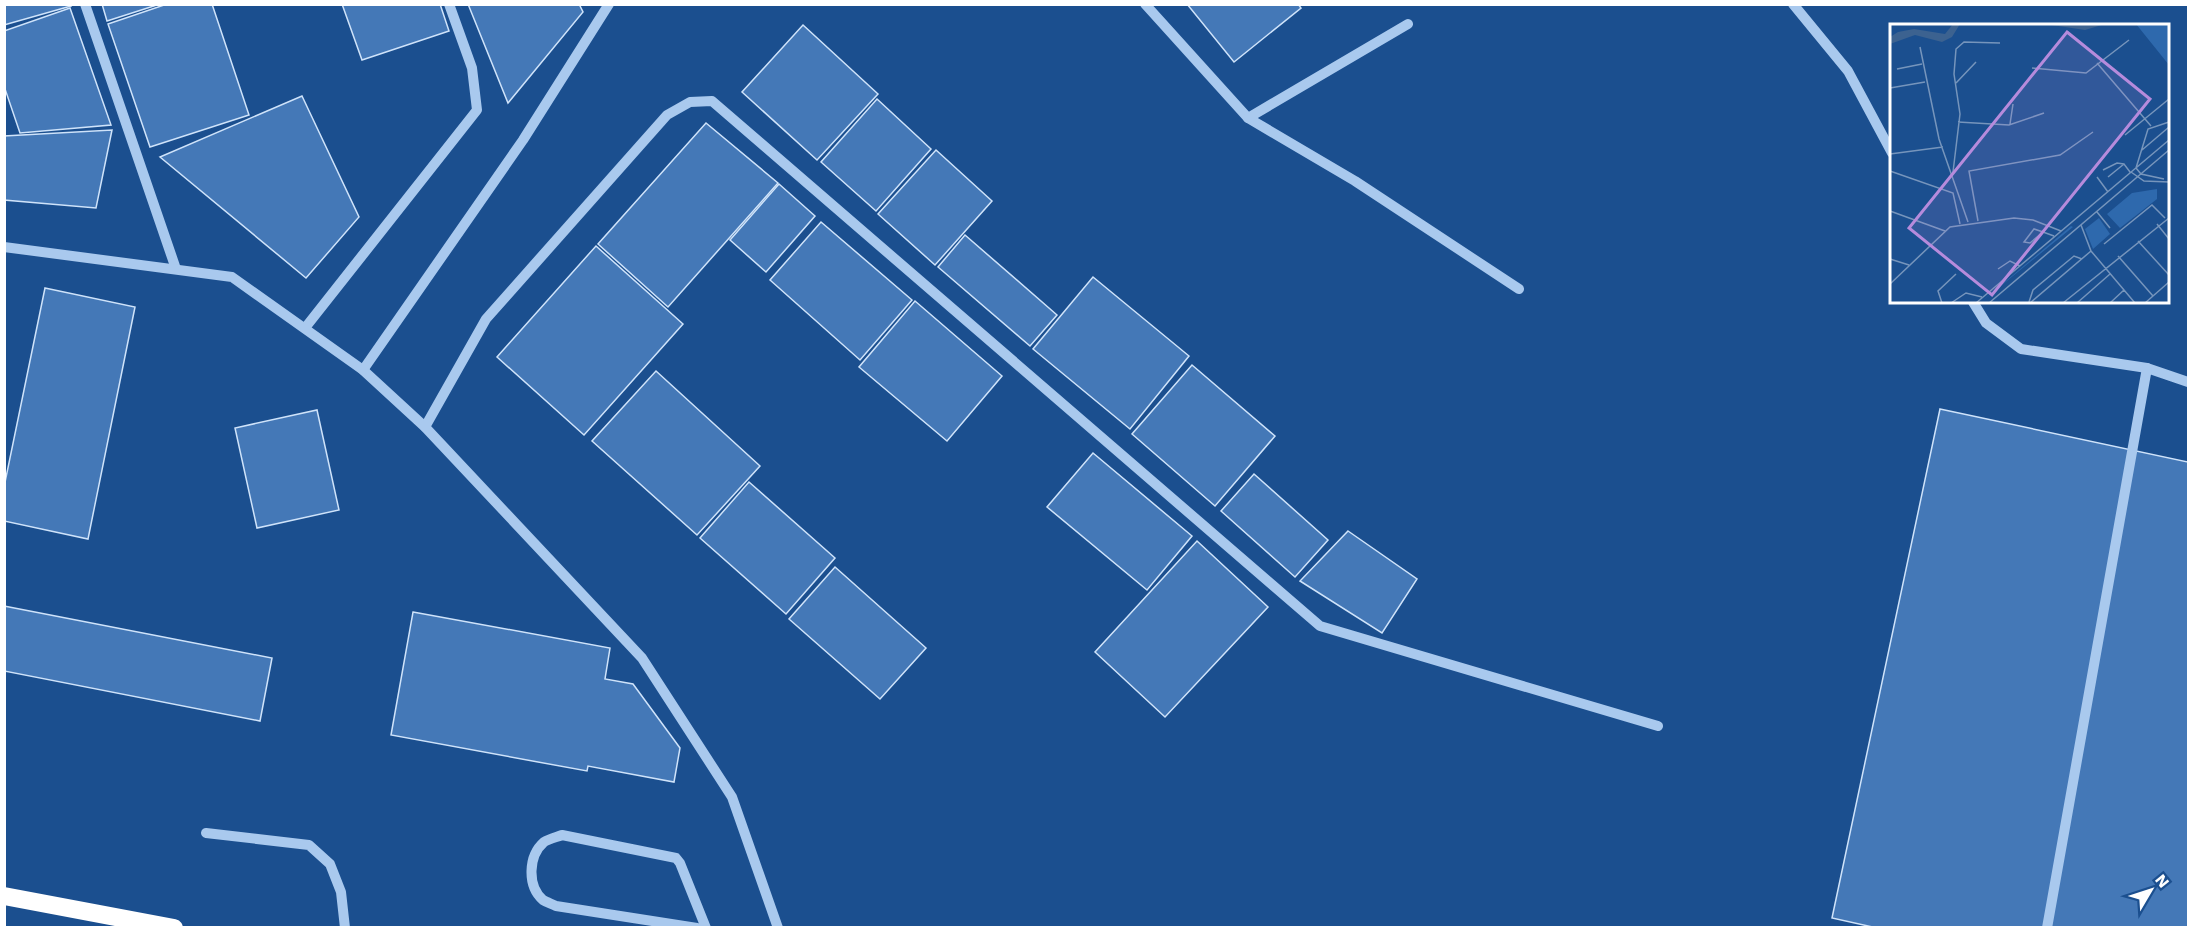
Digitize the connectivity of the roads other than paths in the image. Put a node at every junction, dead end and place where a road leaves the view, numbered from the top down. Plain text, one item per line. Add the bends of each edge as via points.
1 (85, 4) edge
2 (449, 4) edge
3 (609, 4) edge
4 (1145, 4) edge
5 (1793, 4) edge
6 (1408, 24) dead end
7 (1248, 118) junction
8 (1890, 149) edge
9 (4, 247) edge
10 (176, 269) junction
11 (1519, 289) dead end
12 (1974, 303) edge
13 (304, 328) junction
14 (2147, 368) junction
15 (363, 370) junction
16 (2188, 382) edge
17 (425, 427) junction
18 (1658, 726) dead end
19 (206, 833) dead end
20 (4, 896) edge
21 (174, 927) edge
22 (345, 927) edge
23 (697, 927) edge
24 (706, 927) edge
25 (778, 927) edge
26 (2047, 927) edge

1 - 10 street
2 - 13 street via 472,68 477,110
3 - 15 street via 523,140
4 - 7 street
5 - 8 street via 1848,71
6 - 7 street
7 - 11 street via 1355,181
9 - 10 street
10 - 13 street via 232,277
12 - 14 street via 1986,323 2021,349
13 - 15 street
14 - 16 street
14 - 26 street
15 - 17 street
17 - 18 street via 486,319 667,115 690,102 712,101 1320,626
17 - 25 street via 642,658 732,797
19 - 22 street via 309,845 330,864 341,892
20 - 21 highway
23 - 24 street via 556,906 543,899 534,887 531,872 536,854 544,842 562,835 676,858

